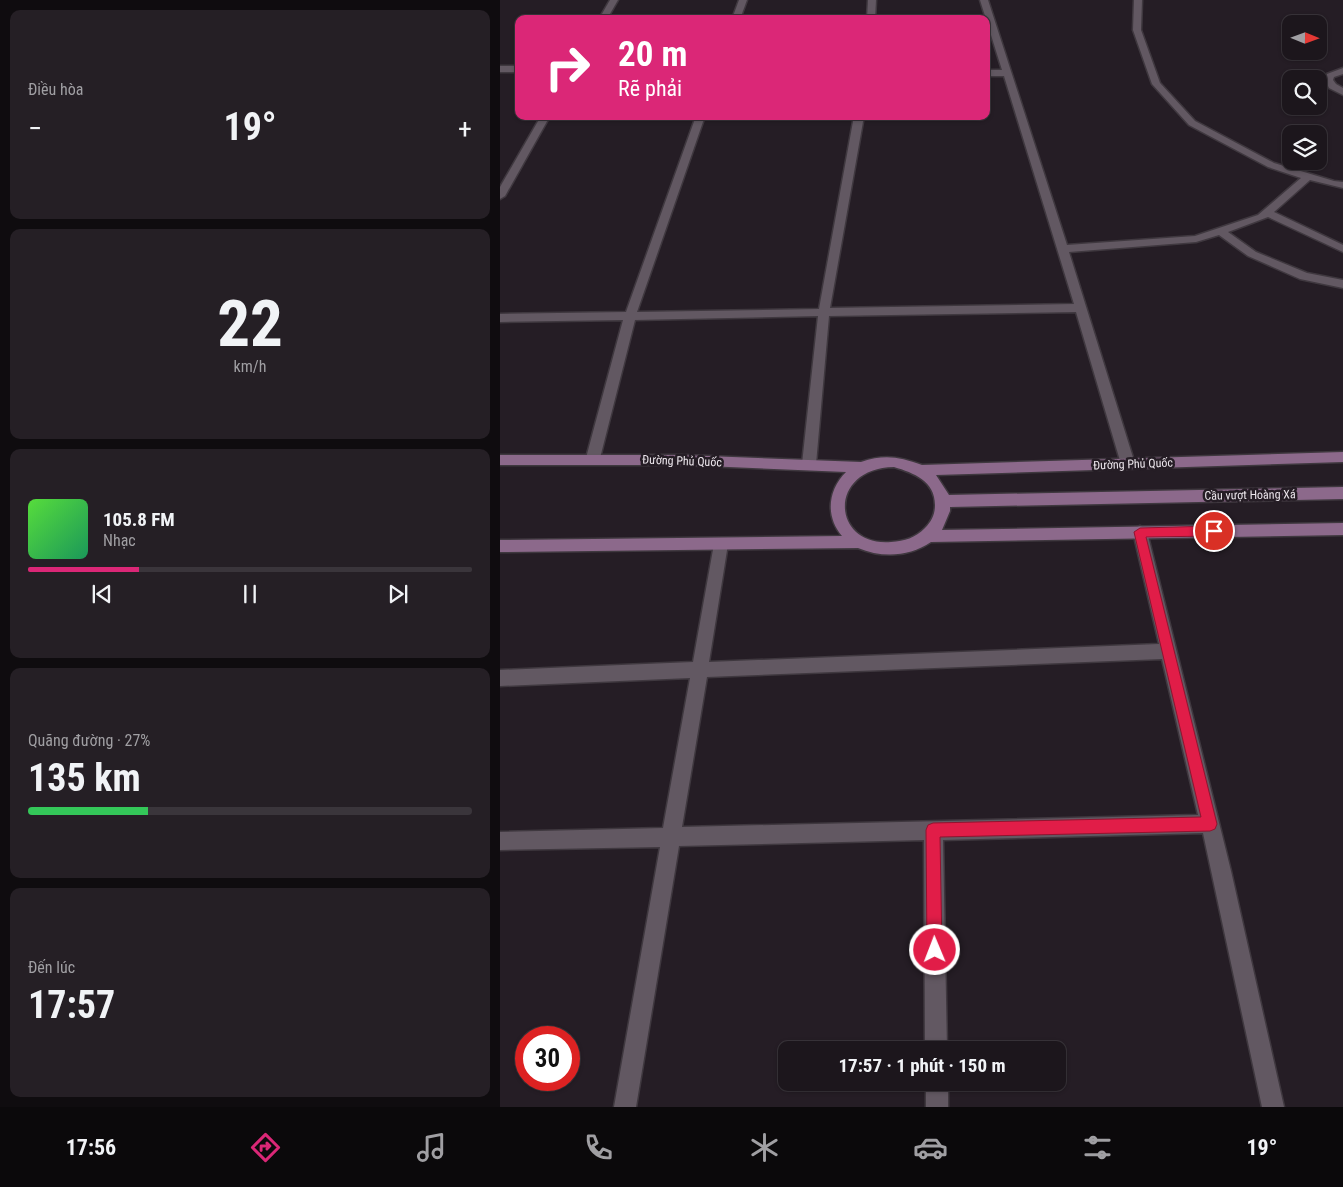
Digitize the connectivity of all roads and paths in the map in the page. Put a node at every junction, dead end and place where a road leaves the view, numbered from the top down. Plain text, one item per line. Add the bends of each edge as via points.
1 (614, 0) edge
2 (743, 0) edge
3 (872, 0) edge
4 (984, 0) edge
5 (1138, 0) edge
6 (605, 15) edge
7 (737, 15) edge
8 (871, 15) edge
9 (989, 15) edge
10 (990, 19) edge
11 (500, 68) edge
12 (515, 69) edge
13 (1343, 71) edge
14 (1007, 72) junction
15 (990, 73) edge
16 (1343, 92) edge
17 (544, 120) edge
18 (700, 120) edge
19 (858, 120) edge
20 (1308, 177) junction
21 (1343, 185) edge
22 (500, 196) edge
23 (1267, 213) junction
24 (1220, 231) junction
25 (1063, 249) junction
26 (1343, 249) edge
27 (1343, 284) edge
28 (1080, 308) junction
29 (824, 312) junction
30 (630, 316) junction
31 (500, 318) edge
32 (1343, 457) edge
33 (593, 458) junction
34 (500, 460) edge
35 (810, 464) junction
36 (1128, 464) junction
37 (864, 468) junction
38 (923, 470) junction
39 (1343, 493) edge
40 (944, 501) junction
41 (1343, 529) edge
42 (1140, 532) junction
43 (929, 536) junction
44 (858, 542) junction
45 (721, 544) junction
46 (500, 546) edge
47 (1168, 651) junction
48 (700, 670) junction
49 (500, 678) edge
50 (1210, 824) junction
51 (933, 830) junction
52 (672, 836) junction
53 (500, 841) edge
54 (936, 1041) edge
55 (937, 1091) edge
56 (625, 1107) edge
57 (937, 1107) edge
58 (1273, 1107) edge

1 - 6 street
2 - 7 street
3 - 8 street
4 - 9 street
5 - 20 street via 1137,30 1156,84 1192,123 1271,166
10 - 14 street
11 - 12 street
13 - 16 street via 1330,76 1329,80 1332,86
14 - 15 street
14 - 25 street
17 - 22 street
18 - 30 street
19 - 29 street
20 - 21 street
20 - 23 street
23 - 24 street
23 - 26 street
24 - 25 street via 1196,239
24 - 27 street via 1252,254 1304,276
25 - 28 street
28 - 29 street
28 - 36 street
29 - 30 street
29 - 35 street
30 - 31 street
30 - 33 street
32 - 36 main road, Đường Phủ Quốc
33 - 34 main road, Đường Phủ Quốc
33 - 35 main road, Đường Phủ Quốc
35 - 37 main road, Đường Phủ Quốc
36 - 38 main road, Đường Phủ Quốc
37 - 38 main road via 894,462
37 - 44 main road via 840,489 836,503 838,518 845,531
38 - 40 main road via 941,488
39 - 40 main road, Cầu vượt Hoàng Xá
40 - 43 main road via 938,525
41 - 42 main road
42 - 43 main road
42 - 47 street
43 - 44 main road via 894,550
44 - 45 main road
45 - 46 main road
45 - 48 street
47 - 48 street
47 - 50 street
48 - 49 street
48 - 52 street
50 - 51 street
50 - 58 street
51 - 52 street
51 - 54 street
52 - 53 street
52 - 56 street
55 - 57 street

